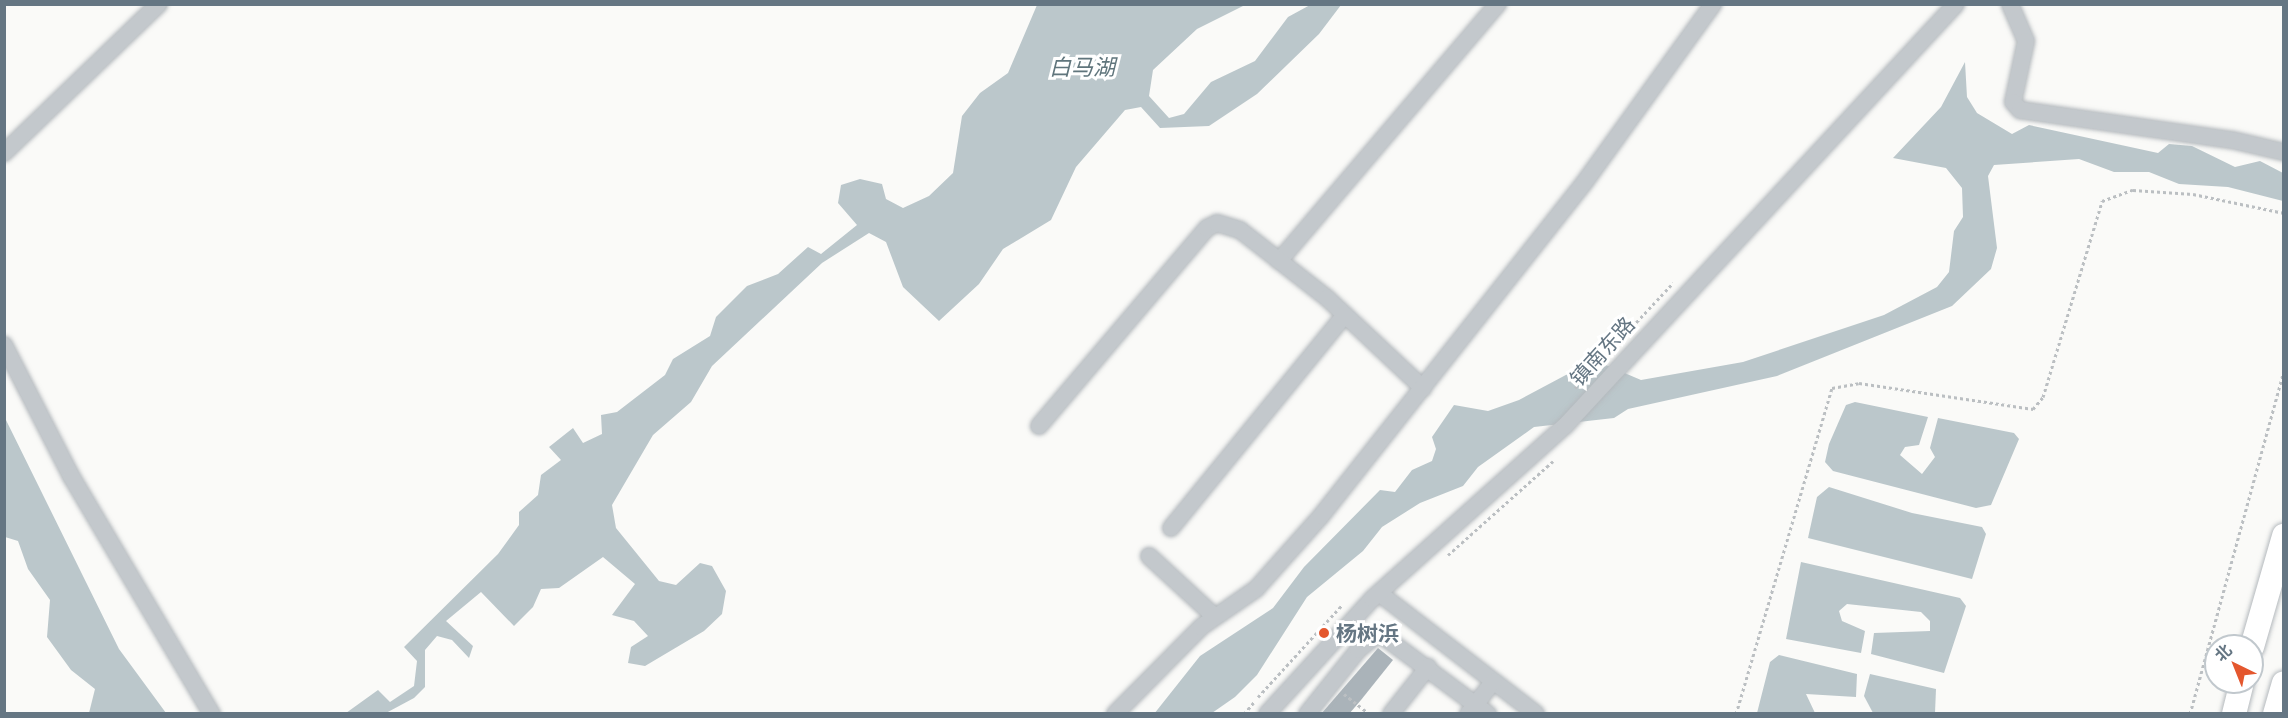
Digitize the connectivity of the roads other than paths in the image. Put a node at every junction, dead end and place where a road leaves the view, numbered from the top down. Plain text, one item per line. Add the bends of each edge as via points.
1 (159, 4) edge
2 (1498, 4) edge
3 (1713, 4) edge
4 (1956, 4) edge
5 (2010, 4) edge
6 (2283, 152) edge
7 (4, 153) edge
8 (1279, 261) junction
9 (1345, 315) junction
10 (4, 345) edge
11 (1423, 388) junction
12 (1038, 426) dead end
13 (1171, 528) dead end
14 (2283, 536) edge
15 (1149, 556) dead end
16 (1379, 593) junction
17 (1214, 616) junction
18 (2256, 634) edge
19 (1428, 667) junction
20 (1494, 682) junction
21 (2283, 682) edge
22 (2239, 694) edge
23 (1477, 710) edge
24 (212, 714) edge
25 (1115, 714) edge
26 (1267, 714) edge
27 (1307, 714) edge
28 (1390, 714) edge
29 (1536, 714) edge
30 (2234, 714) edge
31 (2275, 714) edge

1 - 7 street
2 - 8 street
3 - 11 street via 1616,141
4 - 16 street, 镇南东路 via 1565,426
5 - 6 street via 2026,41 2013,102 2020,110 2232,140
8 - 9 street
8 - 12 street via 1227,223 1207,228
9 - 11 street
9 - 13 street
10 - 24 street via 71,476
11 - 17 street via 1256,589
14 - 18 highway
15 - 17 street
16 - 20 street
16 - 26 street, 镇南东路
17 - 25 street
19 - 23 street
19 - 27 street via 1378,633
19 - 28 street
20 - 23 street
20 - 29 street
21 - 31 highway
22 - 30 highway

